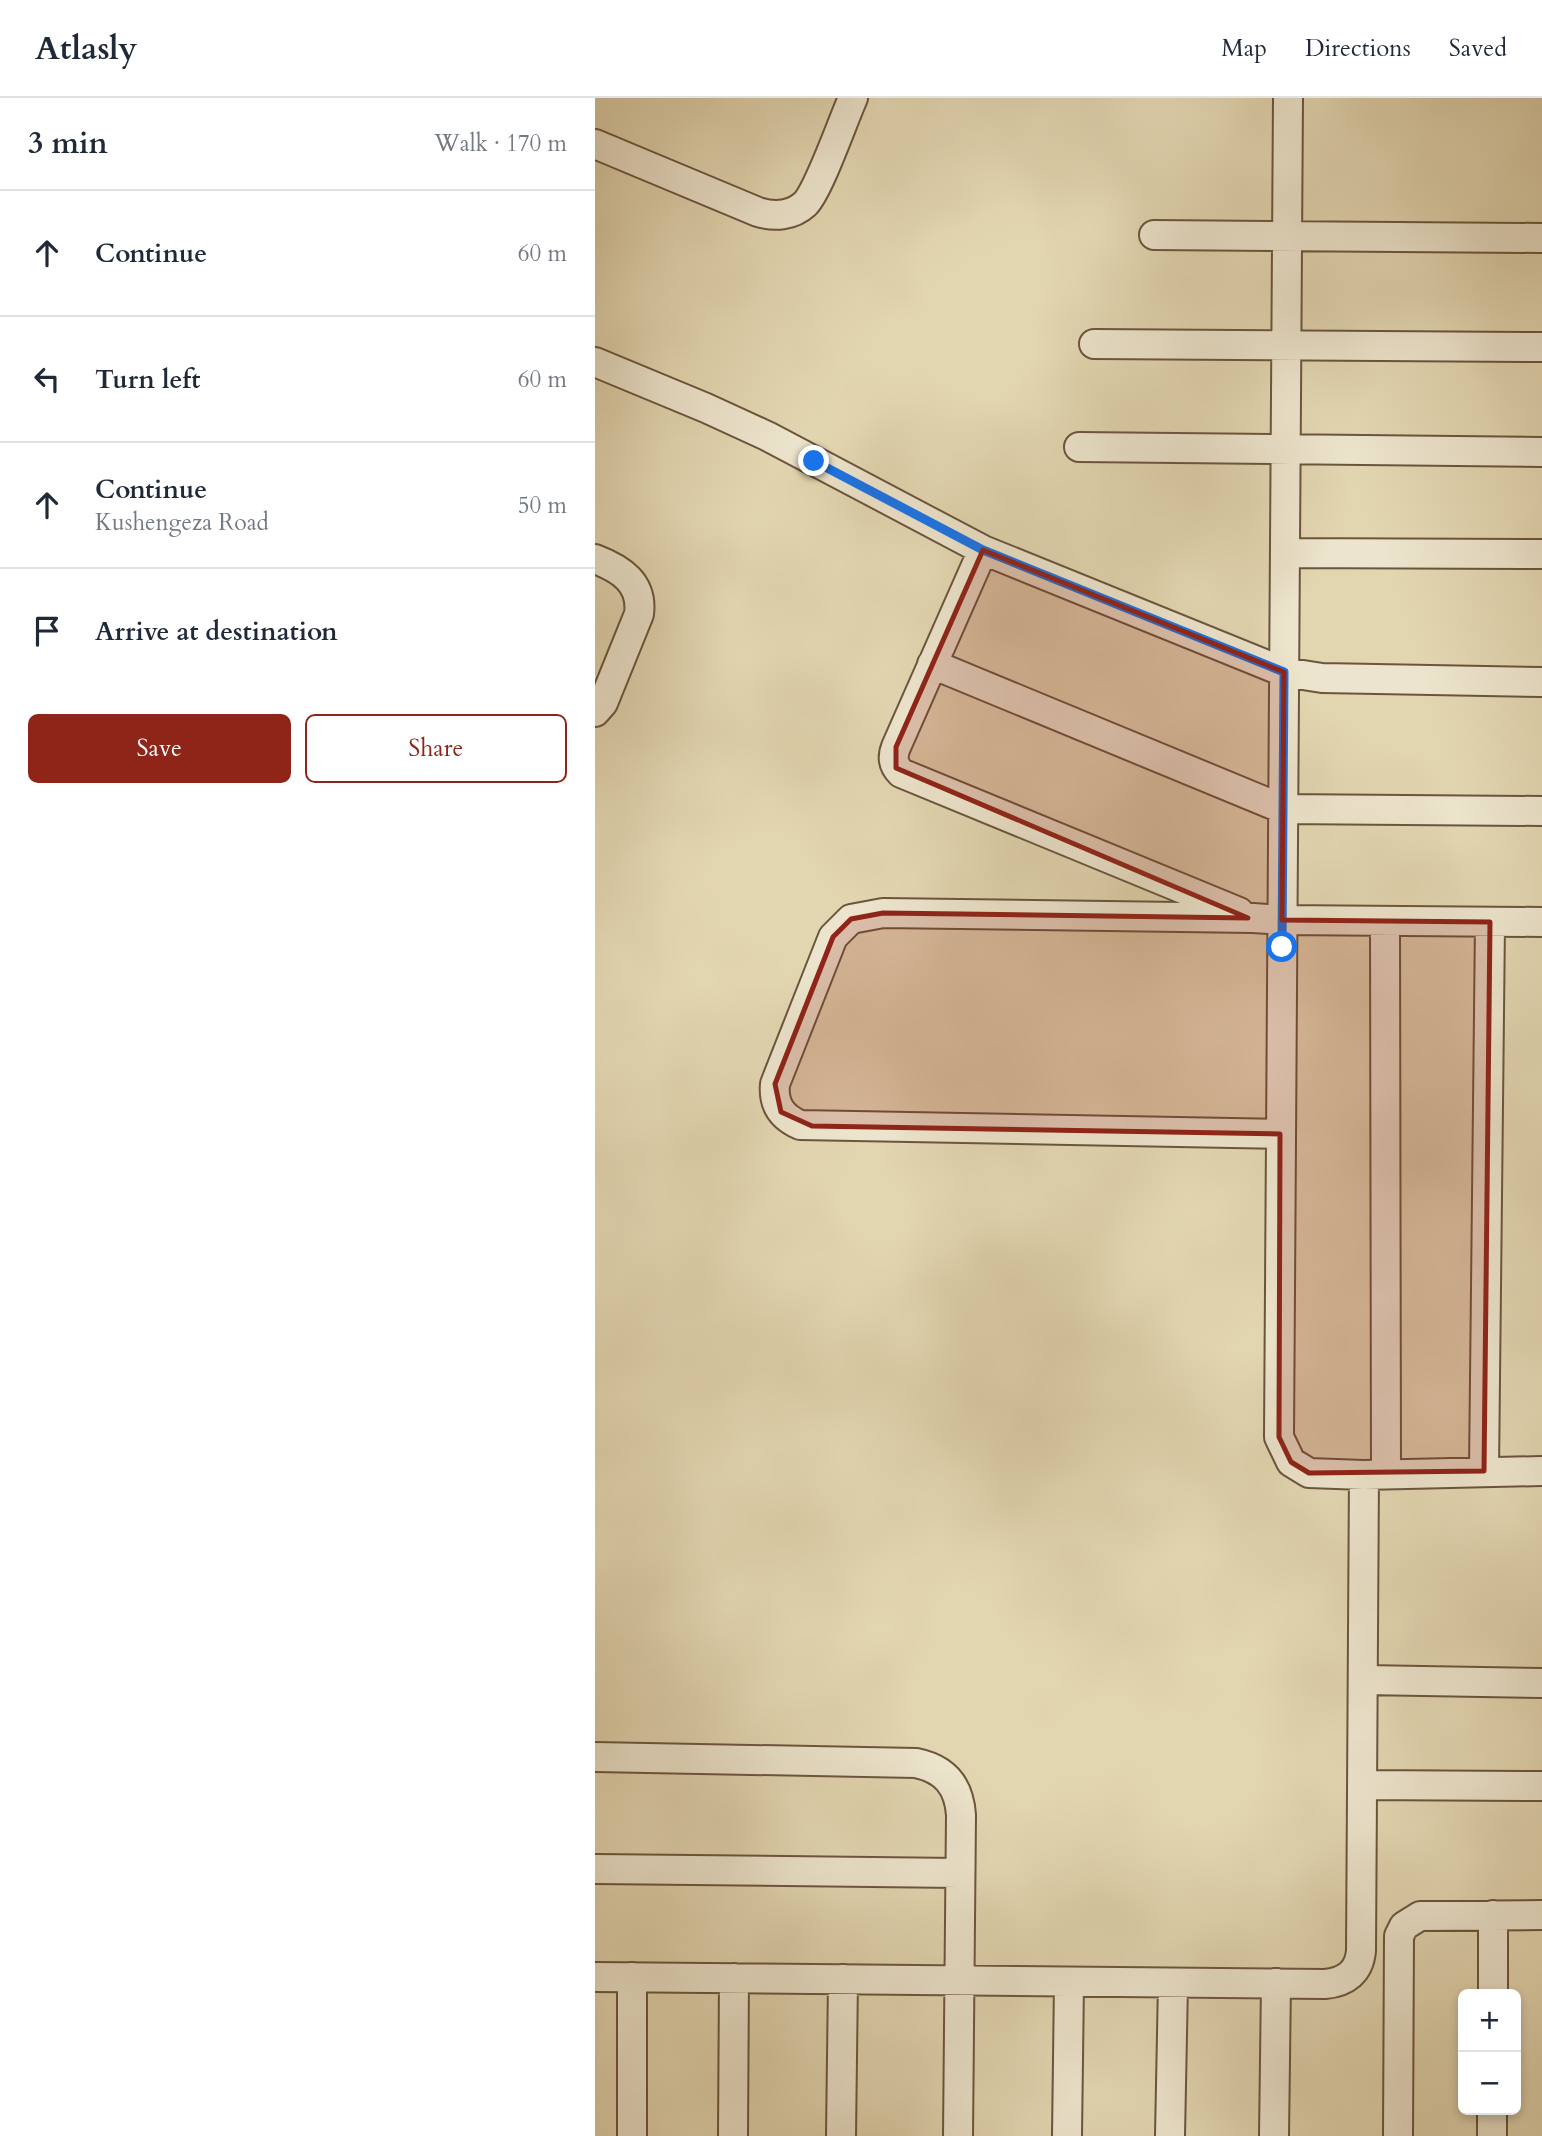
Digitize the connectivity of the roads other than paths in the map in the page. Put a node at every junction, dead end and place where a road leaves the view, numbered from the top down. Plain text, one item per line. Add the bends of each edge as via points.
1 (853, 98) edge
2 (1288, 98) edge
3 (595, 144) edge
4 (1154, 235) dead end
5 (1287, 236) junction
6 (1542, 238) edge
7 (1094, 344) dead end
8 (1287, 345) junction
9 (1542, 347) edge
10 (595, 362) edge
11 (1079, 447) dead end
12 (1286, 449) junction
13 (1542, 452) edge
14 (983, 550) junction
15 (1285, 553) junction
16 (1542, 554) edge
17 (595, 558) edge
18 (933, 664) junction
19 (1284, 672) junction
20 (1542, 682) edge
21 (595, 712) edge
22 (1283, 809) junction
23 (1542, 811) edge
24 (1253, 918) junction
25 (1282, 920) junction
26 (1385, 921) junction
27 (1490, 922) junction
28 (1542, 922) edge
29 (1280, 1134) junction
30 (1484, 1471) junction
31 (1542, 1471) edge
32 (1375, 1474) junction
33 (1364, 1680) junction
34 (1542, 1683) edge
35 (595, 1757) edge
36 (1363, 1785) junction
37 (1542, 1786) edge
38 (595, 1869) edge
39 (960, 1873) junction
40 (1493, 1915) junction
41 (1542, 1916) edge
42 (595, 1976) edge
43 (632, 1977) junction
44 (734, 1978) junction
45 (842, 1979) junction
46 (959, 1980) junction
47 (1069, 1982) junction
48 (1173, 1983) junction
49 (1276, 1983) junction
50 (1493, 1989) edge
51 (1492, 2115) edge
52 (632, 2136) edge
53 (733, 2136) edge
54 (841, 2136) edge
55 (958, 2136) edge
56 (1067, 2136) edge
57 (1170, 2136) edge
58 (1275, 2136) edge
59 (1398, 2136) edge
60 (1492, 2136) edge

1 - 3 street via 811,196 798,209 779,215 758,212
2 - 5 street
4 - 5 street
5 - 6 street
5 - 8 street
7 - 8 street
8 - 9 street
8 - 12 street
10 - 14 street via 767,436
11 - 12 street
12 - 13 street
12 - 15 street
14 - 18 street
14 - 19 street
15 - 16 street
15 - 19 street
17 - 21 street via 630,579 641,606 603,704
18 - 22 street
18 - 24 street via 894,754 901,773
19 - 20 street via 1322,678
19 - 22 street
22 - 23 street
22 - 25 street
24 - 25 street
24 - 29 street via 883,913 851,919 833,937 774,1094 789,1120 812,1126
25 - 26 street
25 - 29 street
26 - 27 street
26 - 32 street
27 - 28 street
27 - 30 street
29 - 32 street via 1279,1437 1291,1462 1309,1473
30 - 31 street
30 - 32 street
32 - 33 street
33 - 34 street
33 - 36 street
35 - 39 street via 931,1766 944,1774 958,1794
36 - 37 street
36 - 49 street via 1360,1961 1348,1978 1338,1983
38 - 39 street
39 - 46 street
40 - 41 street
40 - 50 street
40 - 59 street via 1420,1916 1404,1926 1399,1936
42 - 43 street
43 - 44 street
43 - 52 street
44 - 45 street
44 - 53 street
45 - 46 street
45 - 54 street
46 - 47 street
46 - 55 street
47 - 48 street
47 - 56 street
48 - 49 street
48 - 57 street
49 - 58 street
51 - 60 street

